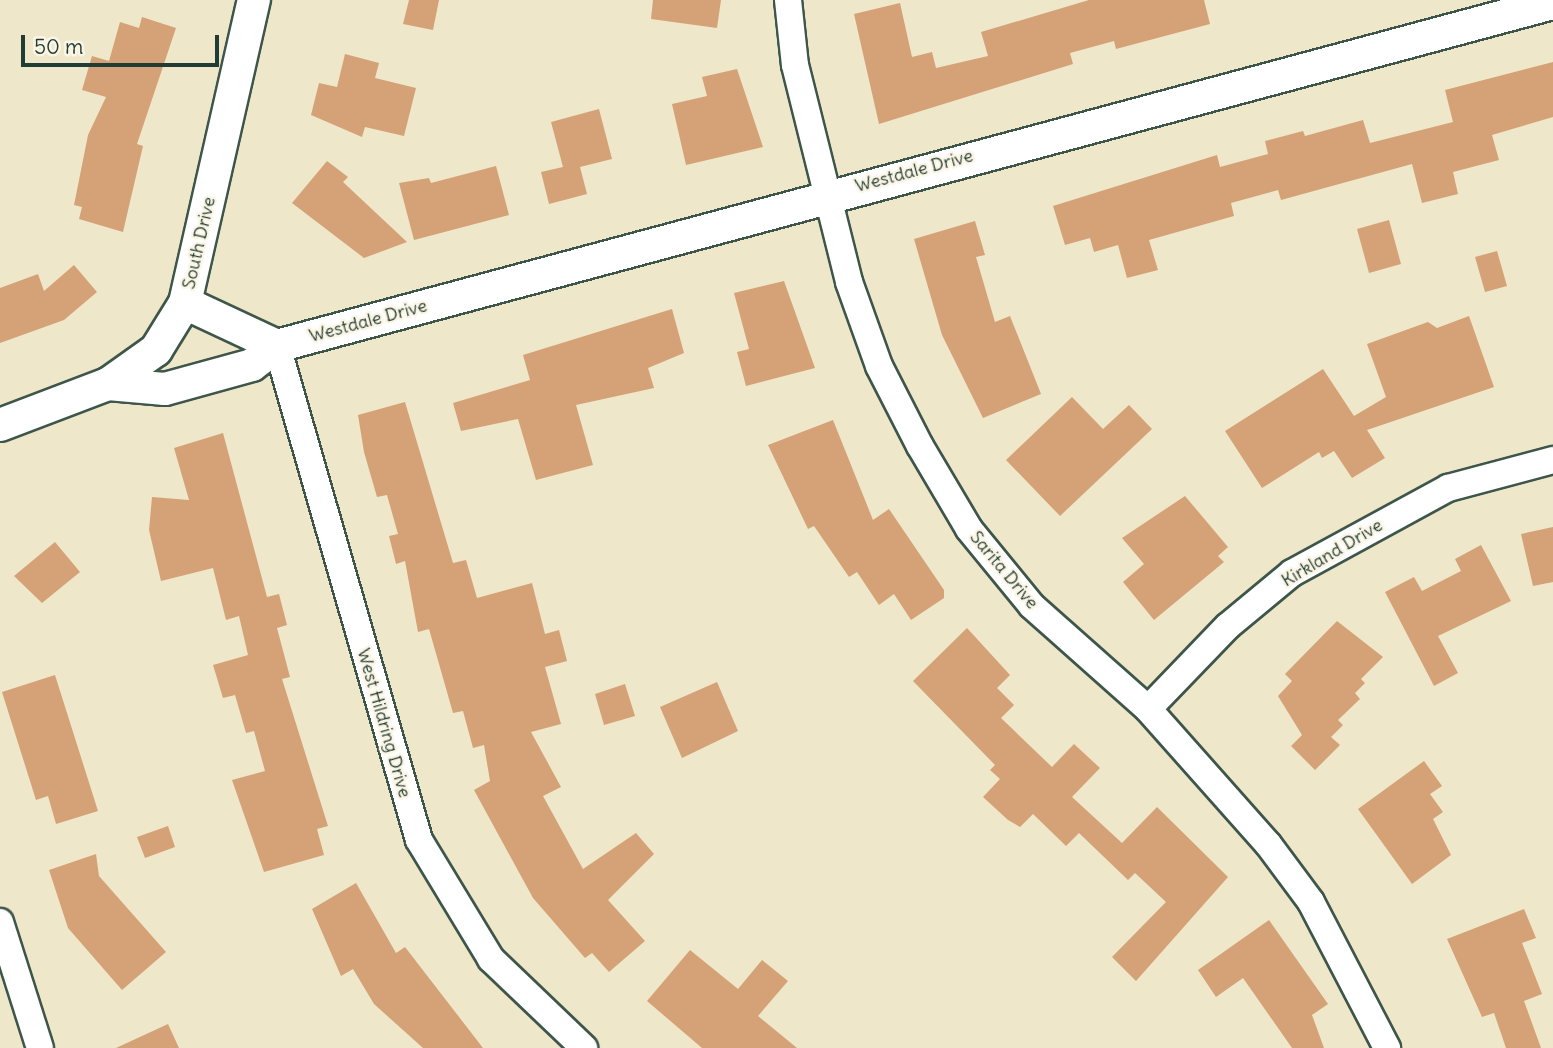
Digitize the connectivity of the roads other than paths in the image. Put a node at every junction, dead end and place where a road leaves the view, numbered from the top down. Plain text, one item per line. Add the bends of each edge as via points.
1 (254, 0) edge
2 (788, 0) edge
3 (1553, 3) edge
4 (824, 195) junction
5 (185, 303) junction
6 (277, 346) junction
7 (108, 384) junction
8 (0, 425) edge
9 (1553, 460) edge
10 (1148, 709) junction
11 (0, 922) edge
12 (40, 1048) edge
13 (584, 1048) edge
14 (1387, 1048) edge

1 - 5 street, South Drive
2 - 4 street, Sarita Drive
3 - 4 street, Westdale Drive
4 - 6 street, Westdale Drive
4 - 10 street, Sarita Drive via 880,366 969,529 1032,606
5 - 6 street
5 - 7 street, South Drive via 156,350
6 - 7 street, Westdale Drive via 252,365 165,389
6 - 13 street, West Hildring Drive via 419,840 491,959
7 - 8 street, South Drive
9 - 10 street, Kirkland Drive via 1448,488 1292,573 1228,626
10 - 14 street, Sarita Drive via 1311,902
11 - 12 street

